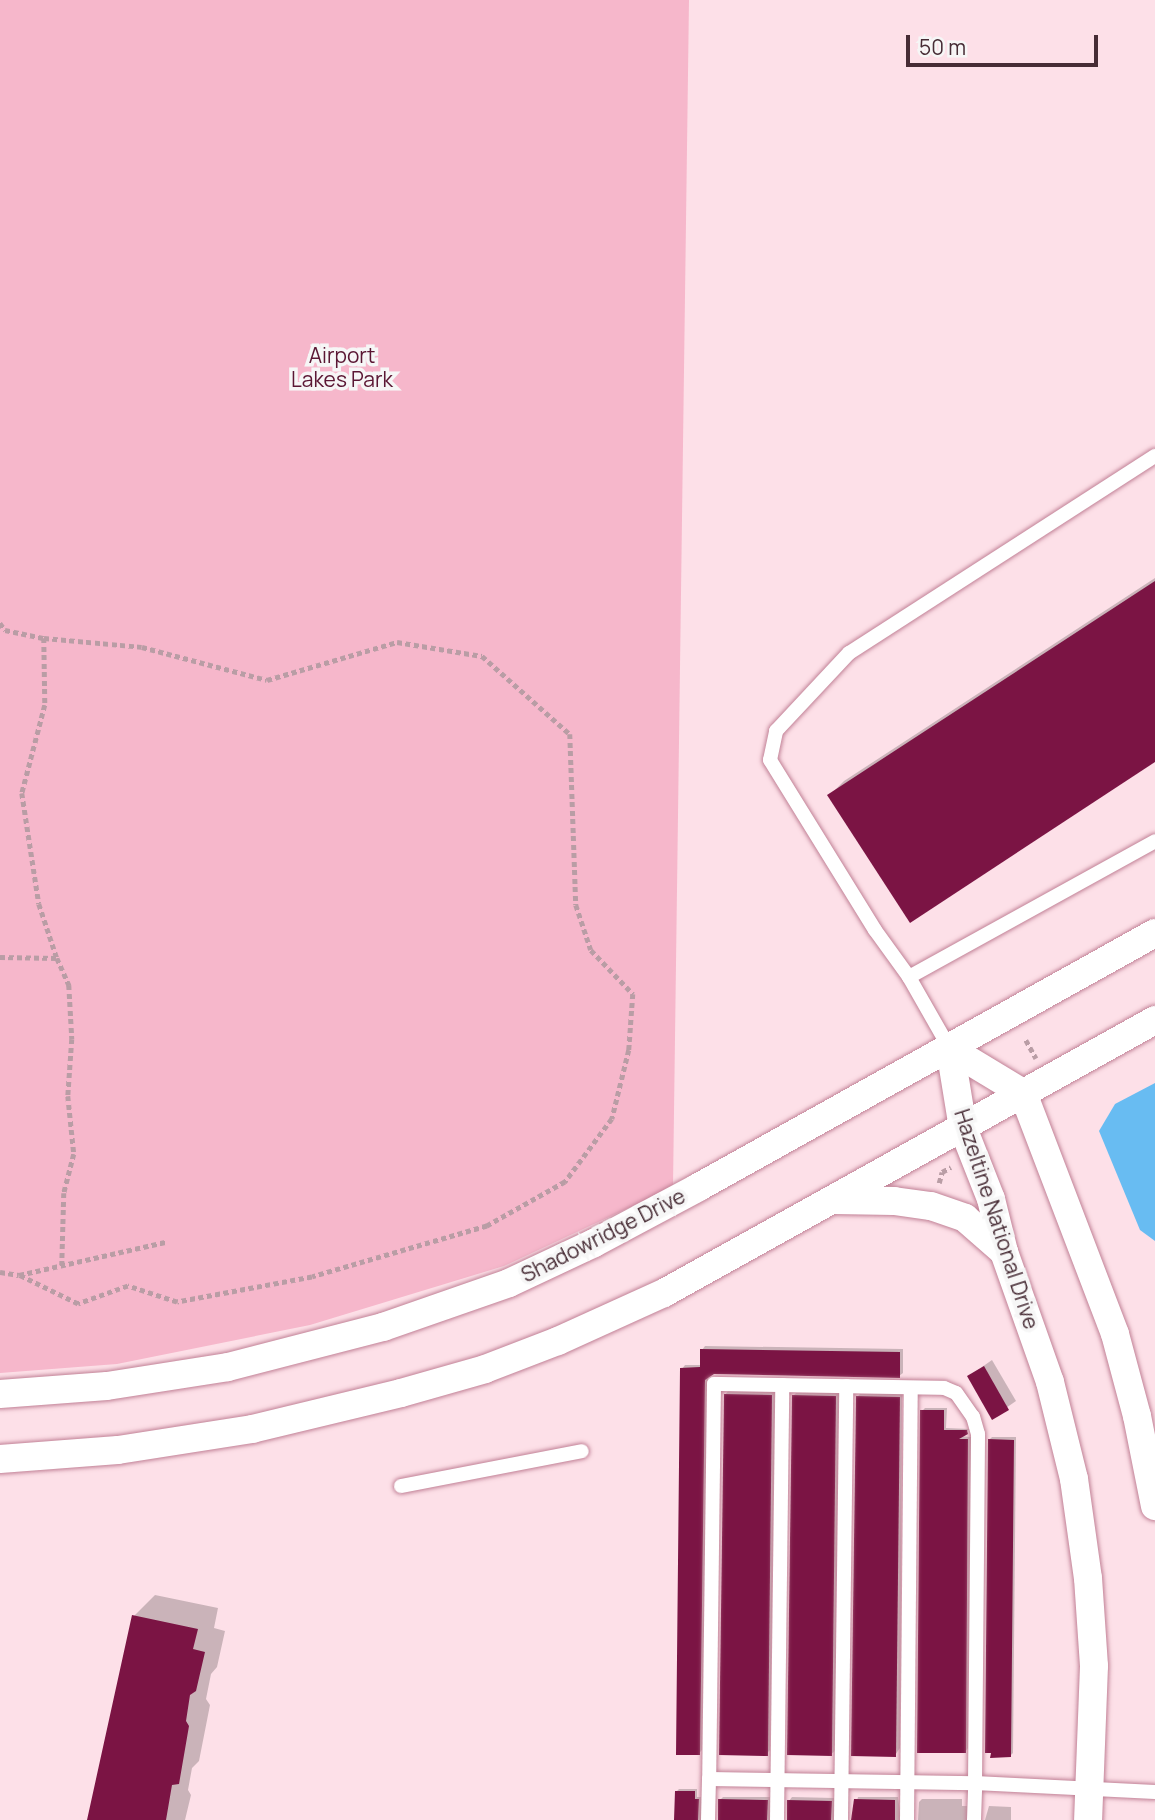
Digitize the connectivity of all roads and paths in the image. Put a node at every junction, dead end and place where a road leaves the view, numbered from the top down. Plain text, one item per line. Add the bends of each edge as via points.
1 (1155, 456) edge
2 (0, 623) edge
3 (44, 638) junction
4 (1155, 841) edge
5 (1155, 933) edge
6 (0, 957) edge
7 (57, 958) junction
8 (909, 977) junction
9 (1155, 1020) edge
10 (1026, 1040) dead end
11 (950, 1049) junction
12 (1038, 1062) dead end
13 (1023, 1093) junction
14 (963, 1128) junction
15 (951, 1167) dead end
16 (938, 1183) dead end
17 (830, 1200) junction
18 (166, 1242) dead end
19 (1004, 1252) junction
20 (62, 1265) junction
21 (0, 1272) edge
22 (19, 1275) junction
23 (782, 1385) junction
24 (846, 1386) junction
25 (911, 1388) junction
26 (0, 1394) edge
27 (582, 1451) dead end
28 (0, 1459) edge
29 (401, 1486) dead end
30 (1155, 1506) edge
31 (709, 1779) junction
32 (778, 1780) junction
33 (841, 1781) junction
34 (907, 1782) junction
35 (975, 1783) junction
36 (1091, 1790) junction
37 (1155, 1792) edge
38 (708, 1820) edge
39 (777, 1820) edge
40 (841, 1820) edge
41 (906, 1820) edge
42 (974, 1820) edge
43 (1088, 1820) edge

1 - 8 lane via 849,653 776,731 770,760
2 - 3 path via 5,630
3 - 7 path via 45,705 22,793 39,904
3 - 22 path via 142,647 267,680 397,642 482,656 570,734 576,905 591,950 633,994 629,1050 612,1119 565,1182 487,1226 313,1277 177,1302 128,1286 78,1304
4 - 8 lane
5 - 11 street, Shadowridge Drive
6 - 7 path
7 - 20 path via 69,985 68,1096 74,1153 64,1193
8 - 11 lane
9 - 13 street
10 - 12 path
11 - 13 street
11 - 14 street, Hazeltine National Drive
11 - 26 street, Shadowridge Drive via 594,1243 449,1306 333,1342 228,1367 107,1386
13 - 14 street
13 - 30 street via 1115,1334
14 - 17 street
14 - 19 street, Hazeltine National Drive via 991,1199
15 - 16 path via 942,1172
17 - 19 street via 931,1206 965,1218
17 - 28 street via 631,1309 485,1368 348,1407 219,1435 92,1453
18 - 20 path
19 - 36 street, Hazeltine National Drive via 1050,1382 1074,1479 1092,1627
20 - 22 path
21 - 22 path
23 - 24 lane
23 - 31 lane via 714,1384
23 - 32 lane
24 - 25 lane
24 - 33 lane
25 - 34 lane
25 - 35 lane via 944,1388 956,1393 973,1417 978,1434
27 - 29 lane
31 - 32 lane
31 - 38 lane
32 - 33 lane
32 - 39 lane
33 - 34 lane
33 - 40 lane
34 - 35 lane
34 - 41 lane
35 - 36 lane
35 - 42 lane
36 - 37 lane
36 - 43 street, Hazeltine National Drive

